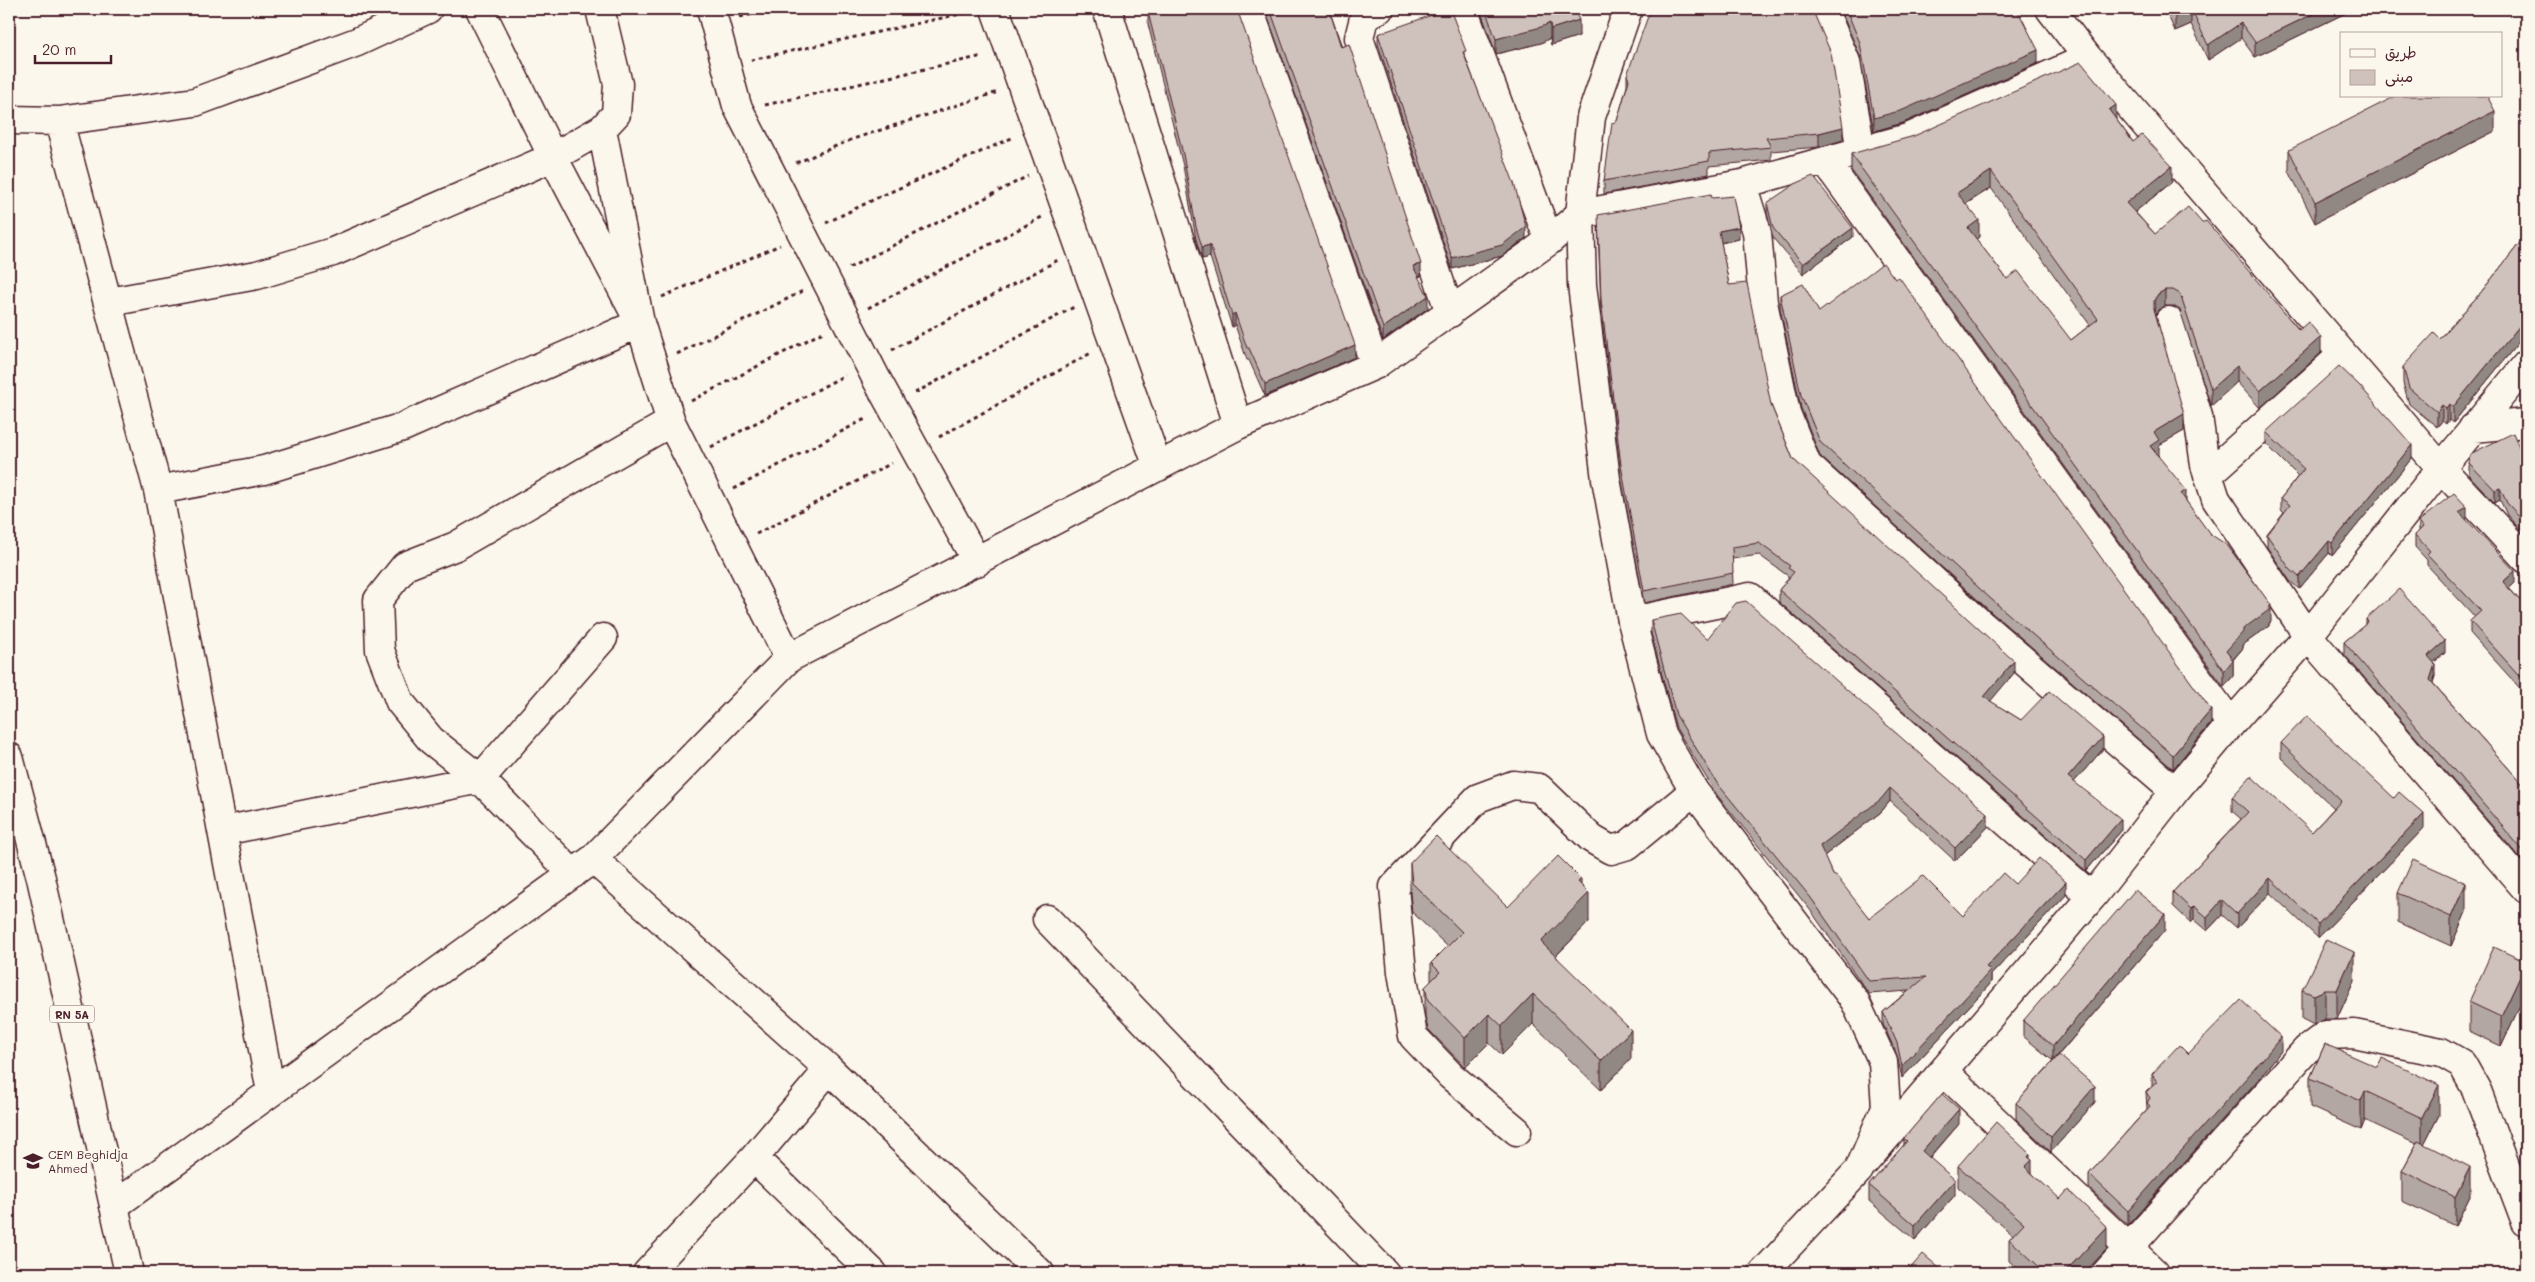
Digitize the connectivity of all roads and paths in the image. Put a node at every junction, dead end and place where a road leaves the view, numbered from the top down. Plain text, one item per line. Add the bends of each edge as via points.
1 (428, 9) edge
2 (480, 9) edge
3 (600, 9) edge
4 (775, 9) edge
5 (1107, 9) edge
6 (1249, 9) edge
7 (1379, 9) edge
8 (1463, 9) edge
9 (1628, 9) edge
10 (1823, 9) edge
11 (2050, 9) edge
12 (986, 10) edge
13 (713, 16) edge
14 (1010, 50) junction
15 (2088, 58) junction
16 (726, 65) junction
17 (1022, 84) junction
18 (740, 110) junction
19 (9, 120) edge
20 (59, 121) junction
21 (1037, 126) junction
22 (602, 129) junction
23 (1861, 151) junction
24 (553, 157) junction
25 (1825, 160) junction
26 (1051, 165) junction
27 (770, 173) junction
28 (1742, 184) junction
29 (1065, 205) junction
30 (1580, 214) junction
31 (802, 236) junction
32 (1549, 241) junction
33 (1080, 248) junction
34 (825, 280) junction
35 (1097, 295) junction
36 (109, 302) junction
37 (1450, 313) junction
38 (639, 316) junction
39 (846, 320) junction
40 (2170, 321) dead end
41 (1113, 340) junction
42 (2343, 354) junction
43 (868, 363) junction
44 (1376, 365) junction
45 (2526, 365) edge
46 (654, 366) junction
47 (891, 405) junction
48 (670, 418) junction
49 (2526, 423) edge
50 (1238, 425) junction
51 (2473, 428) junction
52 (916, 450) junction
53 (690, 459) junction
54 (1158, 467) junction
55 (2441, 468) junction
56 (2208, 475) junction
57 (158, 490) junction
58 (711, 502) junction
59 (733, 546) junction
60 (2526, 559) edge
61 (977, 562) junction
62 (1632, 621) junction
63 (2308, 636) junction
64 (603, 638) dead end
65 (790, 658) junction
66 (2231, 724) junction
67 (9, 757) edge
68 (480, 779) junction
69 (1694, 791) junction
70 (2175, 791) junction
71 (224, 832) junction
72 (583, 867) junction
73 (2526, 889) edge
74 (2092, 898) junction
75 (1047, 919) dead end
76 (829, 1069) junction
77 (1943, 1071) junction
78 (271, 1092) junction
79 (1517, 1131) dead end
80 (754, 1158) junction
81 (1859, 1170) junction
82 (114, 1206) junction
83 (2526, 1221) edge
84 (2129, 1248) junction
85 (129, 1273) edge
86 (647, 1273) edge
87 (874, 1273) edge
88 (1040, 1273) edge
89 (1384, 1273) edge
90 (1764, 1273) edge
91 (2106, 1273) edge
92 (2155, 1273) edge

1 - 20 street via 357,42 195,102
2 - 24 street
3 - 22 street via 618,84 616,114
4 - 13 path
5 - 50 street
6 - 44 street
7 - 37 street via 1364,18 1359,38
8 - 32 street
9 - 30 street via 1591,116
10 - 23 street via 1846,62
11 - 15 street
12 - 14 street
12 - 16 path
13 - 16 street
14 - 17 street
14 - 18 path
15 - 23 street via 1908,138
15 - 42 street
16 - 18 street
17 - 21 street
17 - 27 path via 853,140
18 - 27 street
19 - 20 street
20 - 36 street
21 - 26 street
21 - 31 path via 877,198
22 - 24 street
22 - 38 street
23 - 25 street
24 - 36 street via 333,252 257,275
24 - 38 street
25 - 28 street
25 - 66 street
26 - 29 street
26 - 34 path
27 - 31 street
28 - 30 street
28 - 70 street via 1757,232 1763,302 1786,413 1806,465 1981,624
29 - 33 street
29 - 39 path
30 - 32 street
30 - 62 street via 1582,285 1606,479
31 - 34 street
31 - 38 path
32 - 37 street
33 - 35 street
33 - 43 path
34 - 39 street
34 - 46 path
35 - 41 street
35 - 47 path
36 - 57 street
37 - 44 street
38 - 46 street
38 - 57 street via 403,427 264,470
39 - 43 street
39 - 48 path
40 - 56 street via 2198,416
41 - 52 path
41 - 54 street
42 - 55 street
42 - 56 street
43 - 47 street
43 - 53 path
44 - 50 street
45 - 51 street
46 - 48 street
47 - 52 street
47 - 58 path
48 - 53 street
48 - 68 street via 456,546 405,566 378,600 380,650 400,702 432,740
49 - 51 street
50 - 54 street
51 - 55 street
52 - 59 path
52 - 61 street
53 - 58 street
54 - 61 street
55 - 60 street
55 - 63 street
56 - 63 street via 2216,499
57 - 71 street
58 - 59 street
59 - 65 street
61 - 65 street
62 - 69 street via 1661,734
62 - 74 street via 1750,597
63 - 66 street
63 - 73 street
64 - 68 street
65 - 72 street
66 - 70 street
67 - 82 street, RN 5A via 41,878
68 - 71 street
68 - 72 street
69 - 79 street via 1628,844 1611,850 1592,839 1539,788 1513,785 1478,798 1394,887 1412,1036 1451,1076
69 - 81 street via 1855,1001 1884,1062 1886,1107
70 - 74 street
71 - 78 street
72 - 76 street
72 - 78 street
74 - 77 street
75 - 89 street
76 - 80 street
76 - 88 street
77 - 81 street
77 - 84 street
78 - 82 street
80 - 86 street
80 - 87 street
81 - 90 street
82 - 85 street, RN 5A
83 - 84 street via 2476,1088 2462,1064 2441,1052 2354,1034 2326,1035 2306,1050
84 - 91 street
84 - 92 street

